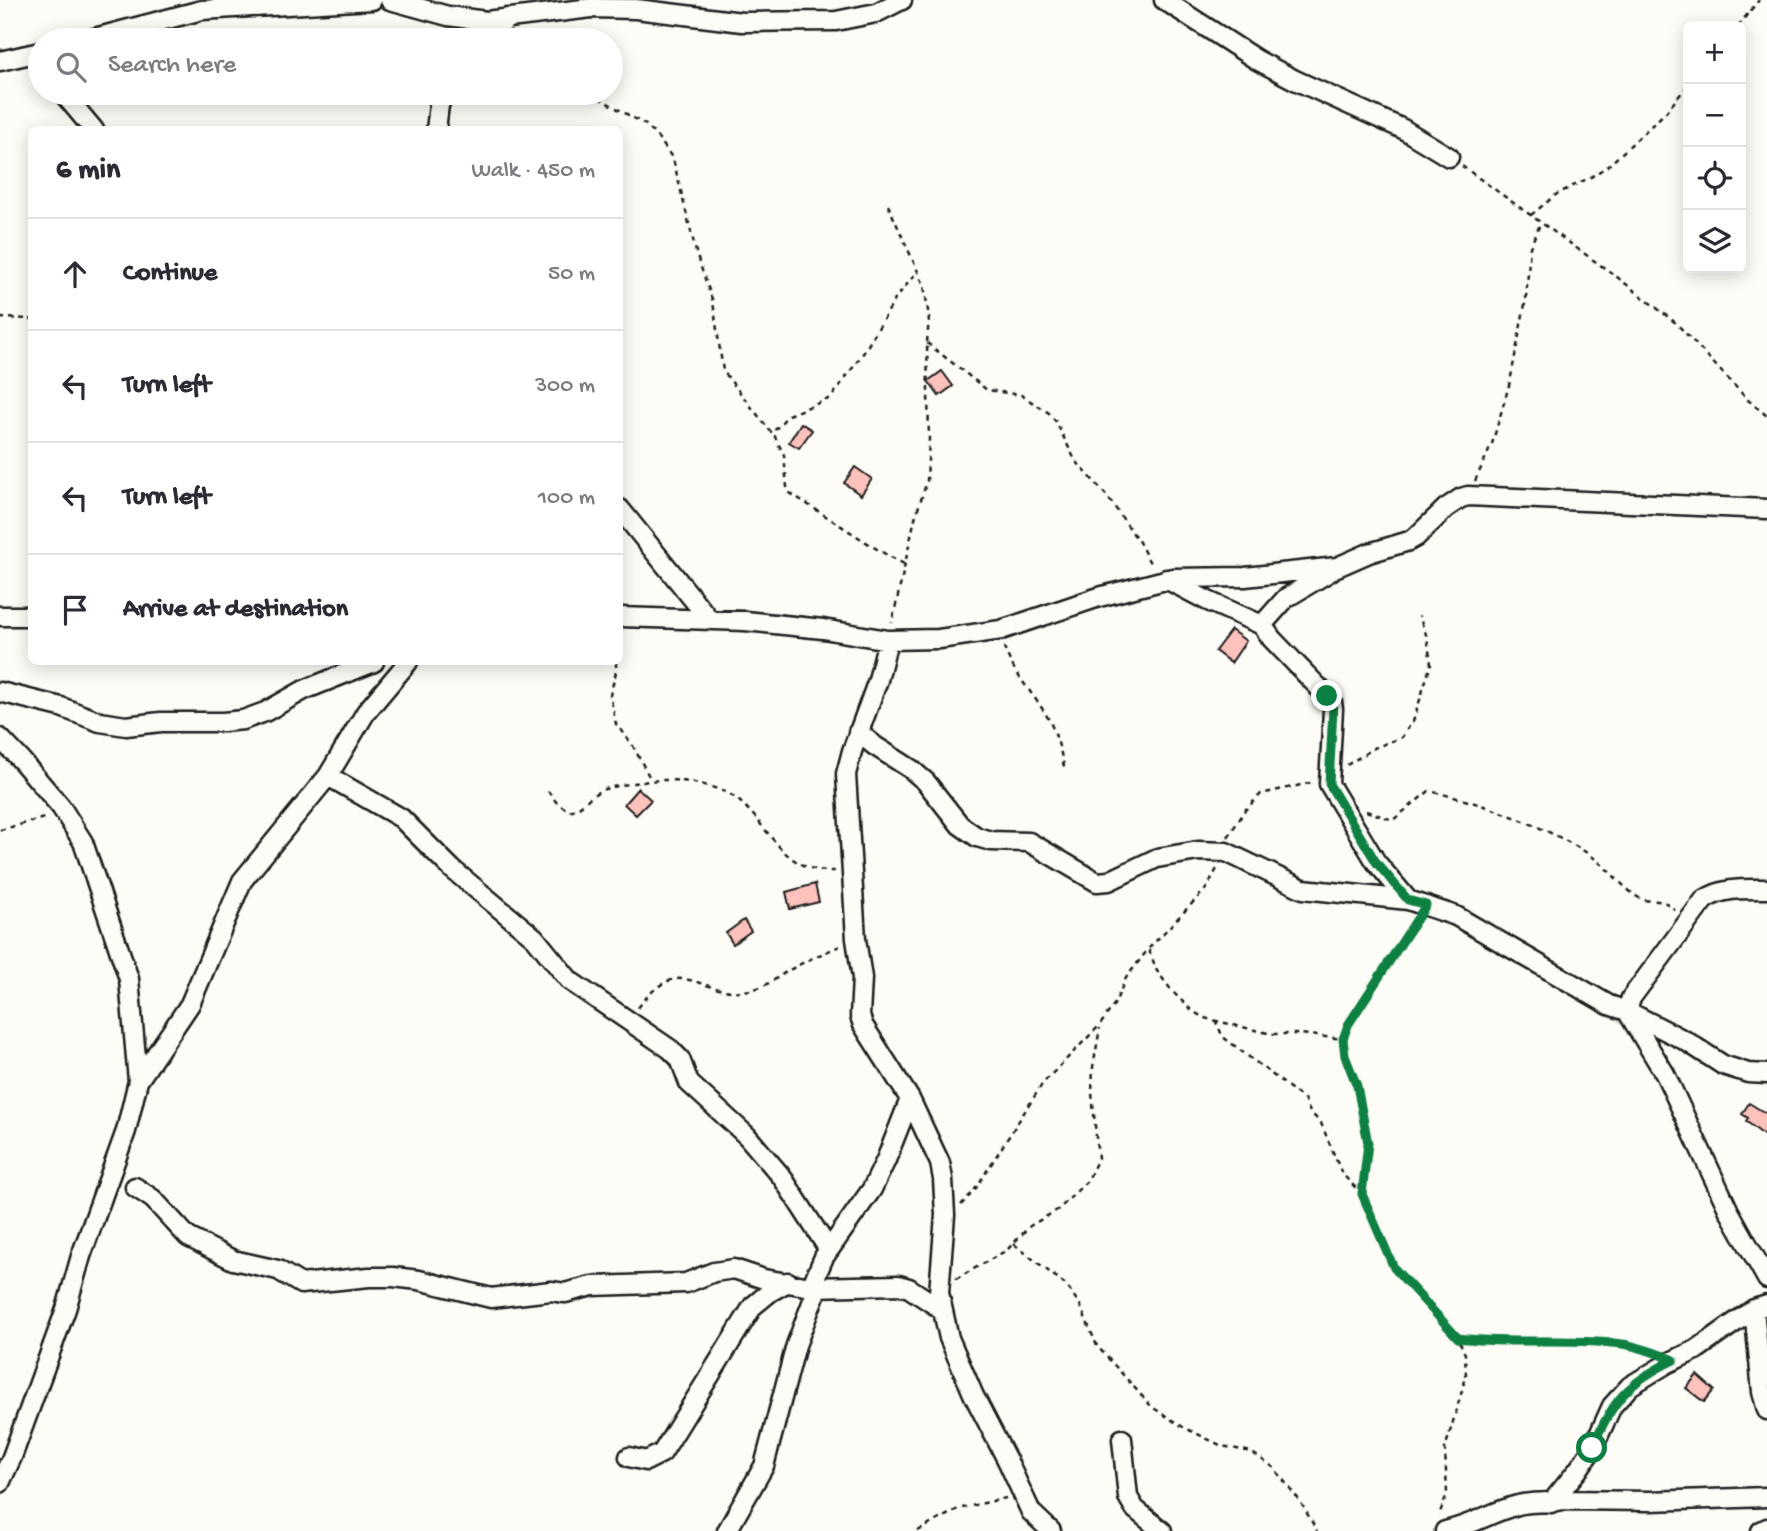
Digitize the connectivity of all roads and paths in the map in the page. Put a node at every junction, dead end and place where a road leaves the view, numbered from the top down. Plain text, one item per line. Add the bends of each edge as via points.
1 (372, 0) edge
2 (390, 0) edge
3 (902, 0) edge
4 (1164, 0) edge
5 (1759, 0) edge
6 (564, 5) edge
7 (508, 18) junction
8 (1742, 21) edge
9 (133, 28) edge
10 (499, 28) edge
11 (28, 55) edge
12 (0, 61) edge
13 (1683, 91) edge
14 (73, 105) edge
15 (439, 105) edge
16 (611, 105) edge
17 (91, 126) edge
18 (436, 126) edge
19 (1449, 158) joint
20 (888, 205) dead end
21 (1531, 215) junction
22 (1541, 222) junction
23 (918, 271) junction
24 (0, 318) edge
25 (28, 319) edge
26 (926, 343) junction
27 (1767, 416) edge
28 (775, 437) junction
29 (1468, 496) junction
30 (1767, 509) edge
31 (623, 513) edge
32 (904, 564) junction
33 (1337, 567) junction
34 (1163, 580) junction
35 (0, 616) edge
36 (28, 616) edge
37 (1419, 616) dead end
38 (623, 617) edge
39 (709, 619) junction
40 (1262, 625) junction
41 (1001, 630) junction
42 (888, 640) junction
43 (366, 665) edge
44 (405, 665) edge
45 (616, 665) edge
46 (0, 692) edge
47 (859, 732) junction
48 (0, 738) edge
49 (1065, 771) dead end
50 (328, 776) junction
51 (1329, 779) junction
52 (651, 780) junction
53 (548, 791) dead end
54 (1342, 804) junction
55 (64, 813) junction
56 (0, 830) edge
57 (1222, 851) junction
58 (853, 868) junction
59 (1767, 889) edge
60 (1408, 900) junction
61 (1426, 905) junction
62 (1686, 923) junction
63 (856, 939) junction
64 (1149, 948) junction
65 (1627, 1011) junction
66 (1216, 1020) junction
67 (628, 1022) junction
68 (1100, 1025) junction
69 (1343, 1039) junction
70 (1767, 1074) edge
71 (138, 1081) junction
72 (910, 1099) junction
73 (135, 1187) dead end
74 (1362, 1194) junction
75 (944, 1222) junction
76 (1014, 1244) junction
77 (829, 1250) junction
78 (1767, 1279) edge
79 (788, 1282) junction
80 (815, 1287) junction
81 (940, 1300) junction
82 (1760, 1307) edge
83 (1458, 1338) junction
84 (1674, 1360) junction
85 (1767, 1410) edge
86 (1122, 1439) dead end
87 (629, 1457) dead end
88 (0, 1483) edge
89 (1023, 1493) junction
90 (1767, 1497) edge
91 (1551, 1503) junction
92 (1450, 1527) edge
93 (1767, 1528) edge
94 (727, 1531) edge
95 (918, 1531) edge
96 (1051, 1531) edge
97 (1162, 1531) edge
98 (1317, 1531) edge
99 (1761, 1531) edge

1 - 9 street via 202,10
2 - 7 street via 468,20
3 - 6 street via 876,13 836,21 741,22
4 - 19 street via 1267,65 1403,129
5 - 8 path
6 - 7 street
7 - 10 street
11 - 12 street
13 - 21 path via 1609,165 1557,194
14 - 17 street
15 - 18 street
16 - 28 path via 646,125 673,159 713,302 723,371
19 - 21 path
20 - 23 path
21 - 22 path
22 - 27 path via 1676,323
22 - 29 path via 1530,247 1523,320 1510,382 1492,444
23 - 26 path via 929,317
23 - 28 path via 831,398 788,415 775,430
24 - 25 path
26 - 32 path via 926,481
26 - 34 path via 987,390 1021,395 1049,413 1075,460 1107,496
28 - 32 path via 784,455 790,492
29 - 30 street
29 - 33 street via 1446,508 1409,541
31 - 39 street
32 - 42 path
33 - 34 street
33 - 40 street via 1286,598
34 - 40 street
34 - 41 street
35 - 36 street
37 - 51 path via 1431,664 1414,719 1402,737 1374,748
38 - 39 street
39 - 42 street
40 - 51 street via 1332,702
41 - 42 street
41 - 49 path via 1011,667 1053,728
42 - 47 street
43 - 46 street via 304,690 265,712 223,722 126,726
44 - 50 street via 366,712
45 - 52 path via 610,695 616,723
47 - 57 street via 926,782 960,825 977,837 1029,842 1097,881 1109,881 1157,858
47 - 58 street via 846,774
48 - 55 street
50 - 67 street via 401,818 452,869 535,938 570,981
50 - 71 street via 242,881 190,1004
51 - 54 street
51 - 57 path via 1261,794 1245,810
52 - 53 path via 601,790 582,807 569,811
52 - 58 path via 666,779 729,794 801,865 833,872
54 - 60 street via 1376,862
54 - 62 path via 1393,820 1429,791 1476,802 1585,852 1639,898 1669,904
55 - 56 path
55 - 71 street via 83,842 129,979
57 - 60 street via 1303,888
57 - 64 path via 1206,890
58 - 63 street
59 - 62 street via 1712,894
60 - 61 street
61 - 65 street via 1456,916
61 - 69 path
62 - 65 street via 1631,998
63 - 67 path via 768,985 747,991 734,993 681,978 666,981 649,994
63 - 72 street via 863,1025
64 - 66 path via 1157,971 1172,991 1191,1010
64 - 68 path
65 - 70 street via 1723,1065
65 - 78 street via 1665,1074 1728,1212
66 - 69 path via 1272,1034
66 - 74 path via 1223,1037 1304,1099 1321,1123 1342,1174
67 - 77 street via 680,1059 689,1083 782,1178
68 - 75 path via 1043,1083 974,1191
68 - 76 path via 1092,1093 1098,1158 1077,1193 1030,1226
69 - 74 path via 1368,1143
71 - 88 street via 126,1131 66,1309
72 - 75 street via 940,1163
72 - 77 street via 872,1189
73 - 79 street via 153,1199 188,1237 233,1260 278,1270 301,1284 393,1277 491,1298 565,1293 592,1286 686,1283 734,1269
74 - 83 path via 1394,1268
75 - 81 street
76 - 81 path
76 - 98 path via 1068,1286 1097,1346 1152,1407 1183,1427 1222,1446 1251,1452 1273,1467
77 - 80 street
79 - 80 street
79 - 87 street via 753,1306 662,1453 646,1461
80 - 81 street via 899,1285
80 - 94 street via 764,1466
81 - 89 street via 949,1338 969,1386
82 - 84 street
82 - 85 street via 1762,1391
83 - 84 path via 1625,1344
83 - 92 path via 1465,1354 1466,1377 1446,1448
84 - 91 street via 1630,1386 1612,1406 1592,1448
86 - 97 street via 1130,1503
89 - 95 path via 958,1509
89 - 96 street via 1031,1512
90 - 91 street
91 - 92 street via 1520,1504
93 - 99 street

